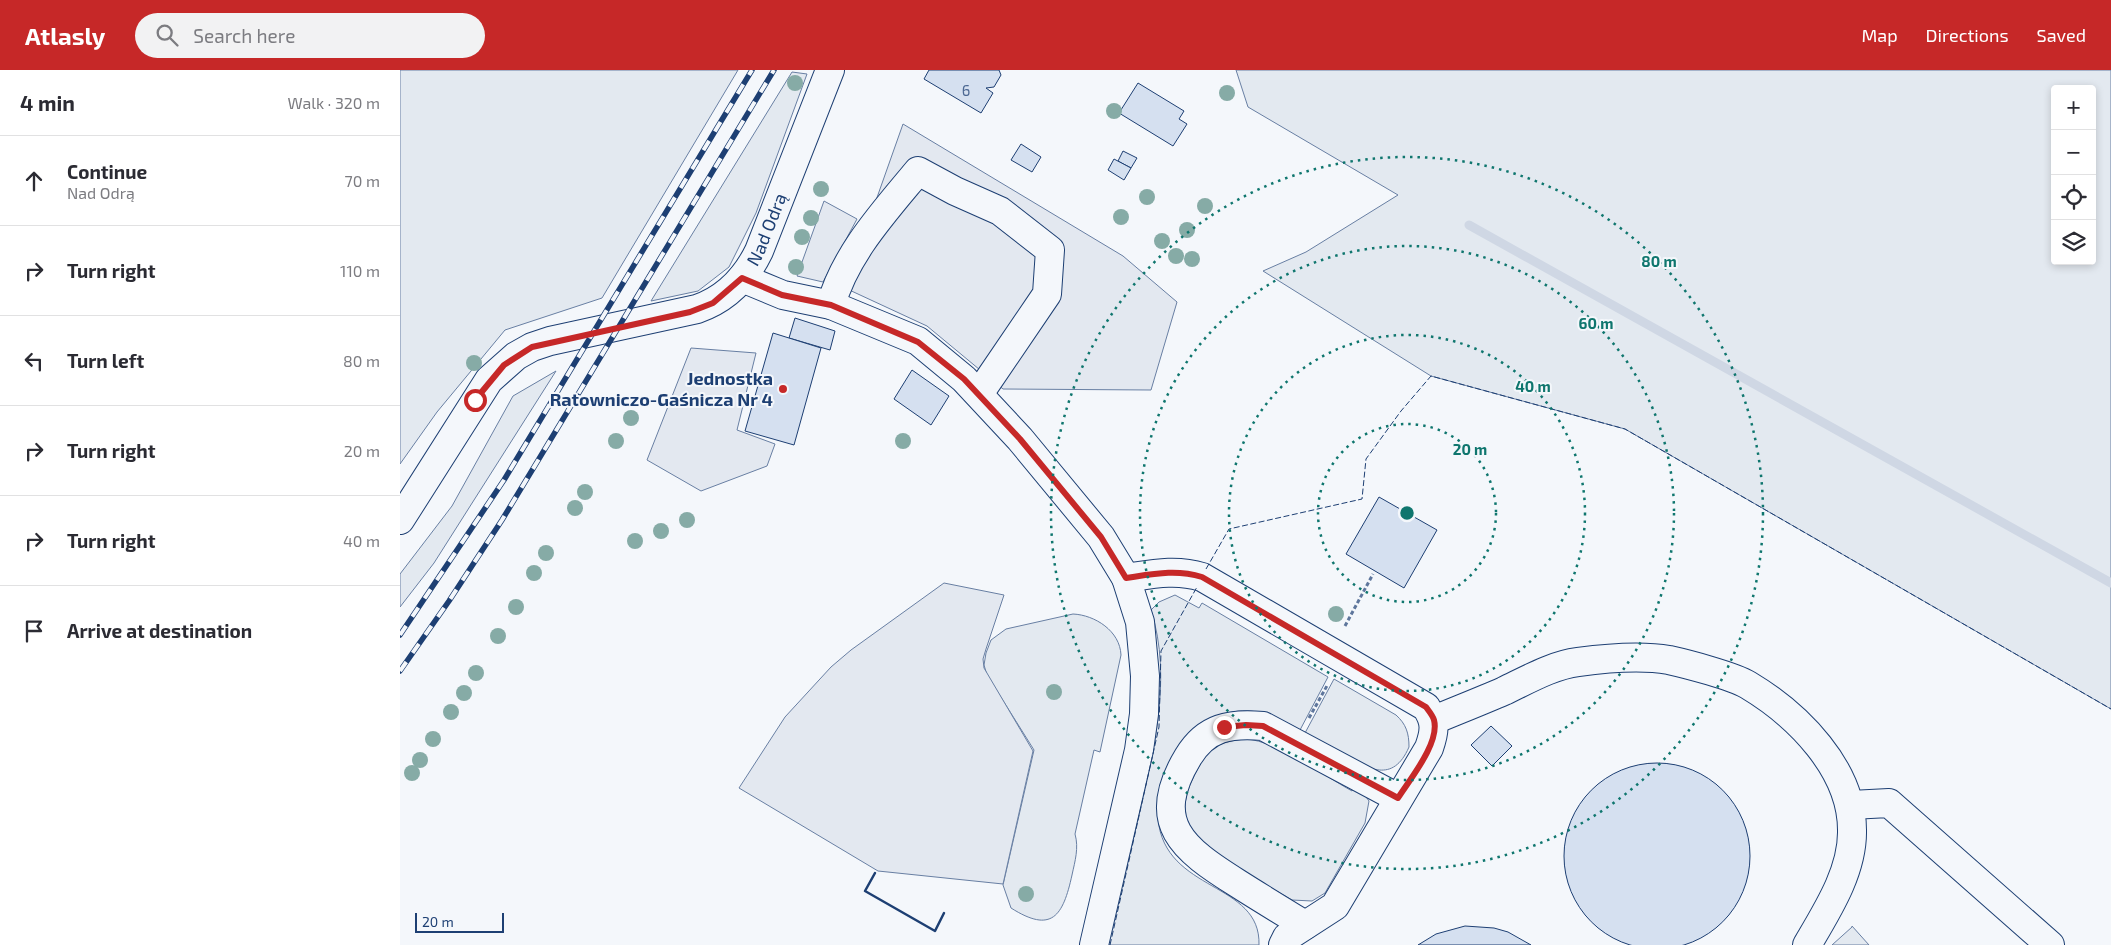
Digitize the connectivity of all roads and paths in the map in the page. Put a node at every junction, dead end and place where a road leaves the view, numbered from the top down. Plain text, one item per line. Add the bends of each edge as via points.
1 (830, 70) edge
2 (742, 278) junction
3 (831, 305) junction
4 (979, 394) junction
5 (400, 520) edge
6 (1126, 578) junction
7 (1434, 720) junction
8 (1398, 798) junction
9 (1851, 805) junction
10 (1304, 925) junction
11 (1094, 945) edge
12 (1283, 945) edge
13 (1807, 945) edge
14 (2050, 945) edge

1 - 2 street, Nad Odrą via 759,251
2 - 3 street via 782,295
2 - 5 street, Nad Odrą via 719,299 697,309 550,341 510,360 481,391
3 - 4 street via 918,342
3 - 4 street via 836,287 872,226 918,171 1000,211 1050,250 1047,294
4 - 6 street via 1078,507
6 - 7 street via 1170,572 1202,577 1426,707
6 - 11 street via 1140,622 1145,676 1144,714 1139,750
7 - 8 street via 1429,748
7 - 9 street via 1576,662 1619,658 1668,660 1747,685 1779,709 1806,731 1826,754
8 - 10 street via 1335,906
8 - 10 street via 1263,726 1224,727 1206,735 1190,754 1178,772 1170,801 1174,825 1183,844 1204,863
9 - 13 street via 1852,832 1843,875
9 - 14 street via 1889,803
10 - 12 street via 1287,937

